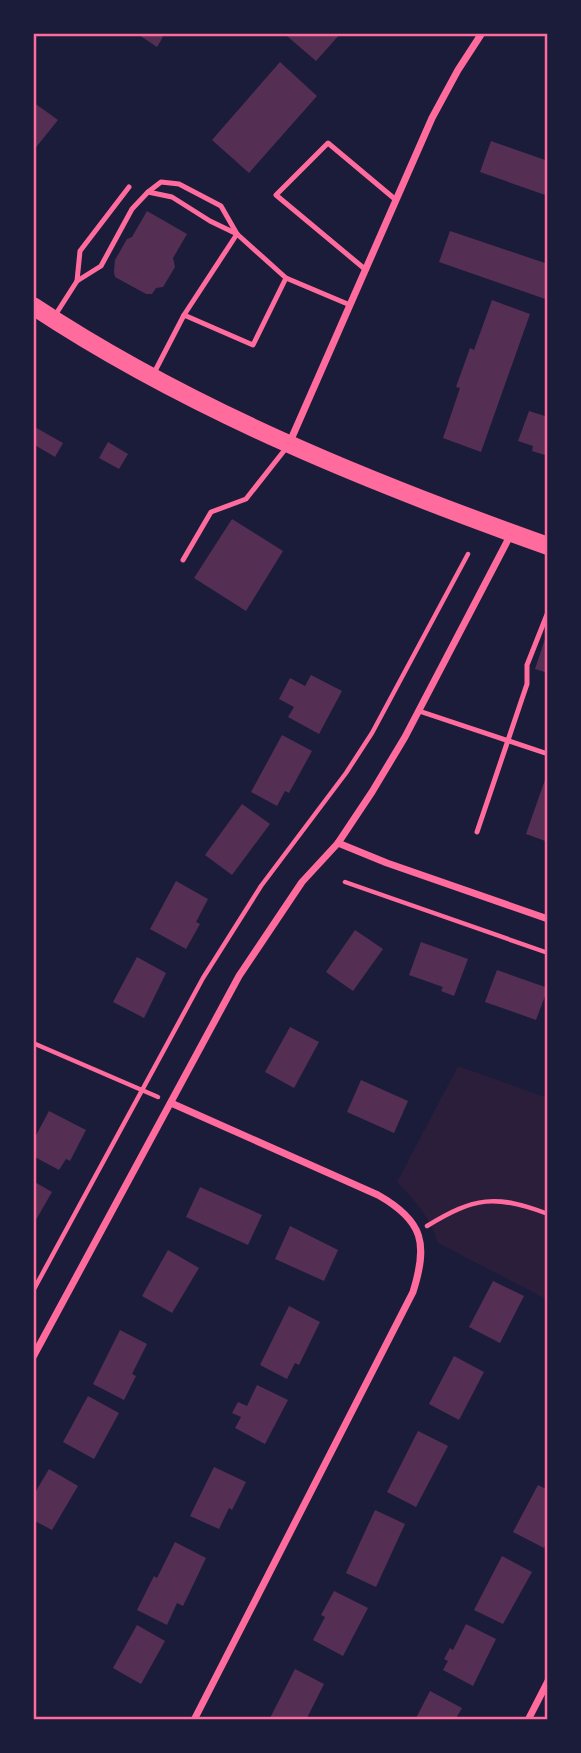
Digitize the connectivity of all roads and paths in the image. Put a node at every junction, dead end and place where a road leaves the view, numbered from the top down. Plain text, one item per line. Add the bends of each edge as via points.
1 (482, 33) edge
2 (129, 187) dead end
3 (148, 192) junction
4 (396, 200) junction
5 (237, 234) junction
6 (366, 270) junction
7 (286, 278) junction
8 (77, 281) junction
9 (351, 305) junction
10 (33, 306) edge
11 (184, 315) junction
12 (52, 319) junction
13 (152, 376) junction
14 (289, 444) junction
15 (511, 533) junction
16 (548, 546) edge
17 (468, 554) dead end
18 (183, 560) dead end
19 (548, 612) edge
20 (419, 711) junction
21 (507, 740) junction
22 (548, 754) edge
23 (477, 832) dead end
24 (338, 843) junction
25 (345, 882) dead end
26 (548, 919) edge
27 (548, 953) edge
28 (33, 1043) edge
29 (142, 1091) junction
30 (172, 1103) junction
31 (548, 1214) edge
32 (416, 1232) junction
33 (33, 1291) edge
34 (33, 1357) edge
35 (548, 1681) edge
36 (194, 1720) edge
37 (528, 1720) edge

1 - 4 street via 432,118
2 - 8 lane via 80,251
3 - 5 lane via 172,197
3 - 5 lane via 161,182 179,184 221,206
3 - 8 lane via 132,209 101,266
4 - 6 street
4 - 6 lane via 328,143 276,195
5 - 7 lane
5 - 11 lane
6 - 9 street
7 - 9 lane
7 - 11 lane via 253,345
8 - 12 lane
9 - 14 street
10 - 12 main road
11 - 13 lane
12 - 13 main road
13 - 14 main road
14 - 15 main road via 386,487
14 - 18 lane via 246,499 211,512
15 - 16 main road
15 - 20 street
17 - 29 path via 372,733 261,886
19 - 21 lane via 527,665 527,684
20 - 21 lane
20 - 24 street
21 - 22 lane
21 - 23 lane
24 - 26 street
24 - 30 street via 302,882 239,976
25 - 27 path
28 - 29 path
29 - 30 path
29 - 33 path
30 - 32 street via 378,1195 409,1217
30 - 34 street
31 - 32 path via 486,1200 465,1205
32 - 36 street via 422,1264 413,1292
35 - 37 street

